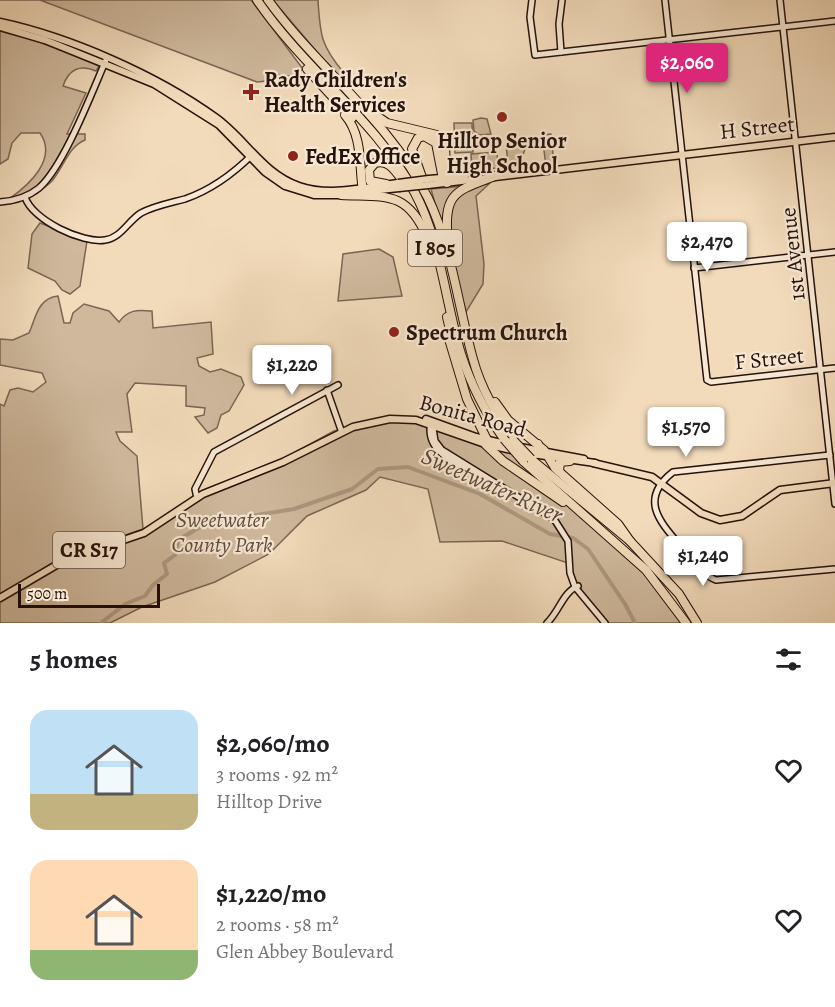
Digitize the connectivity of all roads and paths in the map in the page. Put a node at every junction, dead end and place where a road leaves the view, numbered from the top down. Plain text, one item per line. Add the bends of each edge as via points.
1 (257, 0) edge
2 (268, 0) edge
3 (532, 0) edge
4 (562, 0) edge
5 (665, 0) edge
6 (780, 0) edge
7 (835, 21) edge
8 (0, 22) edge
9 (0, 27) edge
10 (783, 27) junction
11 (669, 39) junction
12 (293, 48) junction
13 (561, 52) junction
14 (105, 61) junction
15 (342, 87) junction
16 (331, 97) junction
17 (835, 137) edge
18 (796, 141) junction
19 (682, 153) junction
20 (252, 155) junction
21 (500, 174) junction
22 (446, 180) junction
23 (386, 184) junction
24 (400, 184) junction
25 (363, 190) junction
26 (341, 195) junction
27 (25, 197) junction
28 (0, 202) edge
29 (431, 206) junction
30 (430, 244) junction
31 (835, 252) edge
32 (809, 255) junction
33 (694, 268) junction
34 (453, 276) junction
35 (446, 314) junction
36 (473, 360) junction
37 (835, 368) edge
38 (821, 370) junction
39 (338, 385) dead end
40 (327, 390) junction
41 (482, 407) junction
42 (432, 424) junction
43 (341, 429) junction
44 (494, 445) junction
45 (537, 454) junction
46 (830, 455) junction
47 (570, 461) junction
48 (595, 464) junction
49 (559, 473) junction
50 (662, 483) junction
51 (834, 483) edge
52 (197, 498) junction
53 (835, 504) edge
54 (601, 529) junction
55 (630, 541) junction
56 (835, 569) edge
57 (577, 586) junction
58 (0, 598) edge
59 (546, 623) edge
60 (606, 623) edge
61 (684, 623) edge
62 (697, 623) edge

1 - 12 highway, I 805
2 - 15 highway, I 805
3 - 13 street via 535,55
4 - 13 street
5 - 11 street
6 - 10 street, 1st Avenue
7 - 10 street
8 - 14 main road via 36,31
9 - 14 main road
10 - 11 street
10 - 18 street, 1st Avenue
11 - 13 street
11 - 19 street
12 - 16 highway
12 - 41 highway, I 805 via 381,142 416,196 438,260 461,354
14 - 20 main road via 154,84 210,119
14 - 27 street via 51,174
15 - 22 highway via 387,123 437,135 445,147
15 - 29 highway, I 805 via 400,153
16 - 24 highway via 372,139
16 - 25 highway via 353,126
17 - 18 main road, H Street
18 - 19 main road, H Street
18 - 32 street, 1st Avenue
19 - 21 main road, H Street
19 - 33 street
20 - 25 main road via 282,178 302,187
20 - 26 main road via 264,172 285,186 314,195
20 - 27 street via 220,182 142,212 119,234 106,240 89,239 44,222
21 - 22 main road, H Street
21 - 34 highway via 469,185 451,201 446,220
22 - 24 main road, H Street, bridge
22 - 29 highway via 435,143 424,136 418,138 412,152
23 - 24 main road
23 - 24 highway via 370,181 369,170 375,163 384,161 392,167
23 - 25 main road
24 - 25 main road
24 - 30 highway via 417,206
25 - 26 main road
26 - 30 highway via 384,196 405,204 419,219
27 - 28 street
29 - 34 highway, I 805
30 - 35 highway
31 - 32 street
32 - 33 street
32 - 38 street, 1st Avenue
33 - 38 street, F Street via 708,381
34 - 36 highway, I 805
35 - 41 highway via 463,368
35 - 44 highway via 455,365 467,399
36 - 45 highway via 501,411
36 - 45 highway, I 805, bridge via 487,396 513,440
37 - 38 street, F Street
38 - 46 street, 1st Avenue
39 - 40 street
40 - 43 street
40 - 52 street via 214,452 195,489
41 - 44 highway, I 805
42 - 43 main road, Bonita Road / CR S17 via 405,415 389,415
42 - 44 main road, Bonita Road / CR S17
42 - 57 street via 432,441 443,455 555,522 566,536
43 - 52 main road, Bonita Road / CR S17 via 278,463
44 - 45 highway, I 805, bridge
44 - 45 main road, Bonita Road / CR S17
44 - 54 highway
45 - 47 main road, Bonita Road / CR S17
45 - 48 main road, Bonita Road / CR S17
45 - 49 highway
45 - 54 highway, I 805
45 - 55 highway, I 805
46 - 50 street via 676,471
46 - 51 street, 1st Avenue
47 - 48 main road, Bonita Road / CR S17
47 - 49 highway via 560,462
48 - 50 main road, Bonita Road / CR S17 via 640,472
49 - 55 highway via 618,524
50 - 51 main road, CR S17 via 701,513 724,520 745,515 780,490
50 - 56 street via 655,497 657,516 711,579 728,581
51 - 53 street, 1st Avenue
52 - 58 main road, Bonita Road / CR S17 via 144,533 65,560
54 - 61 highway, I 805 via 663,590
55 - 62 highway, I 805 via 679,594
57 - 59 street
57 - 60 street

